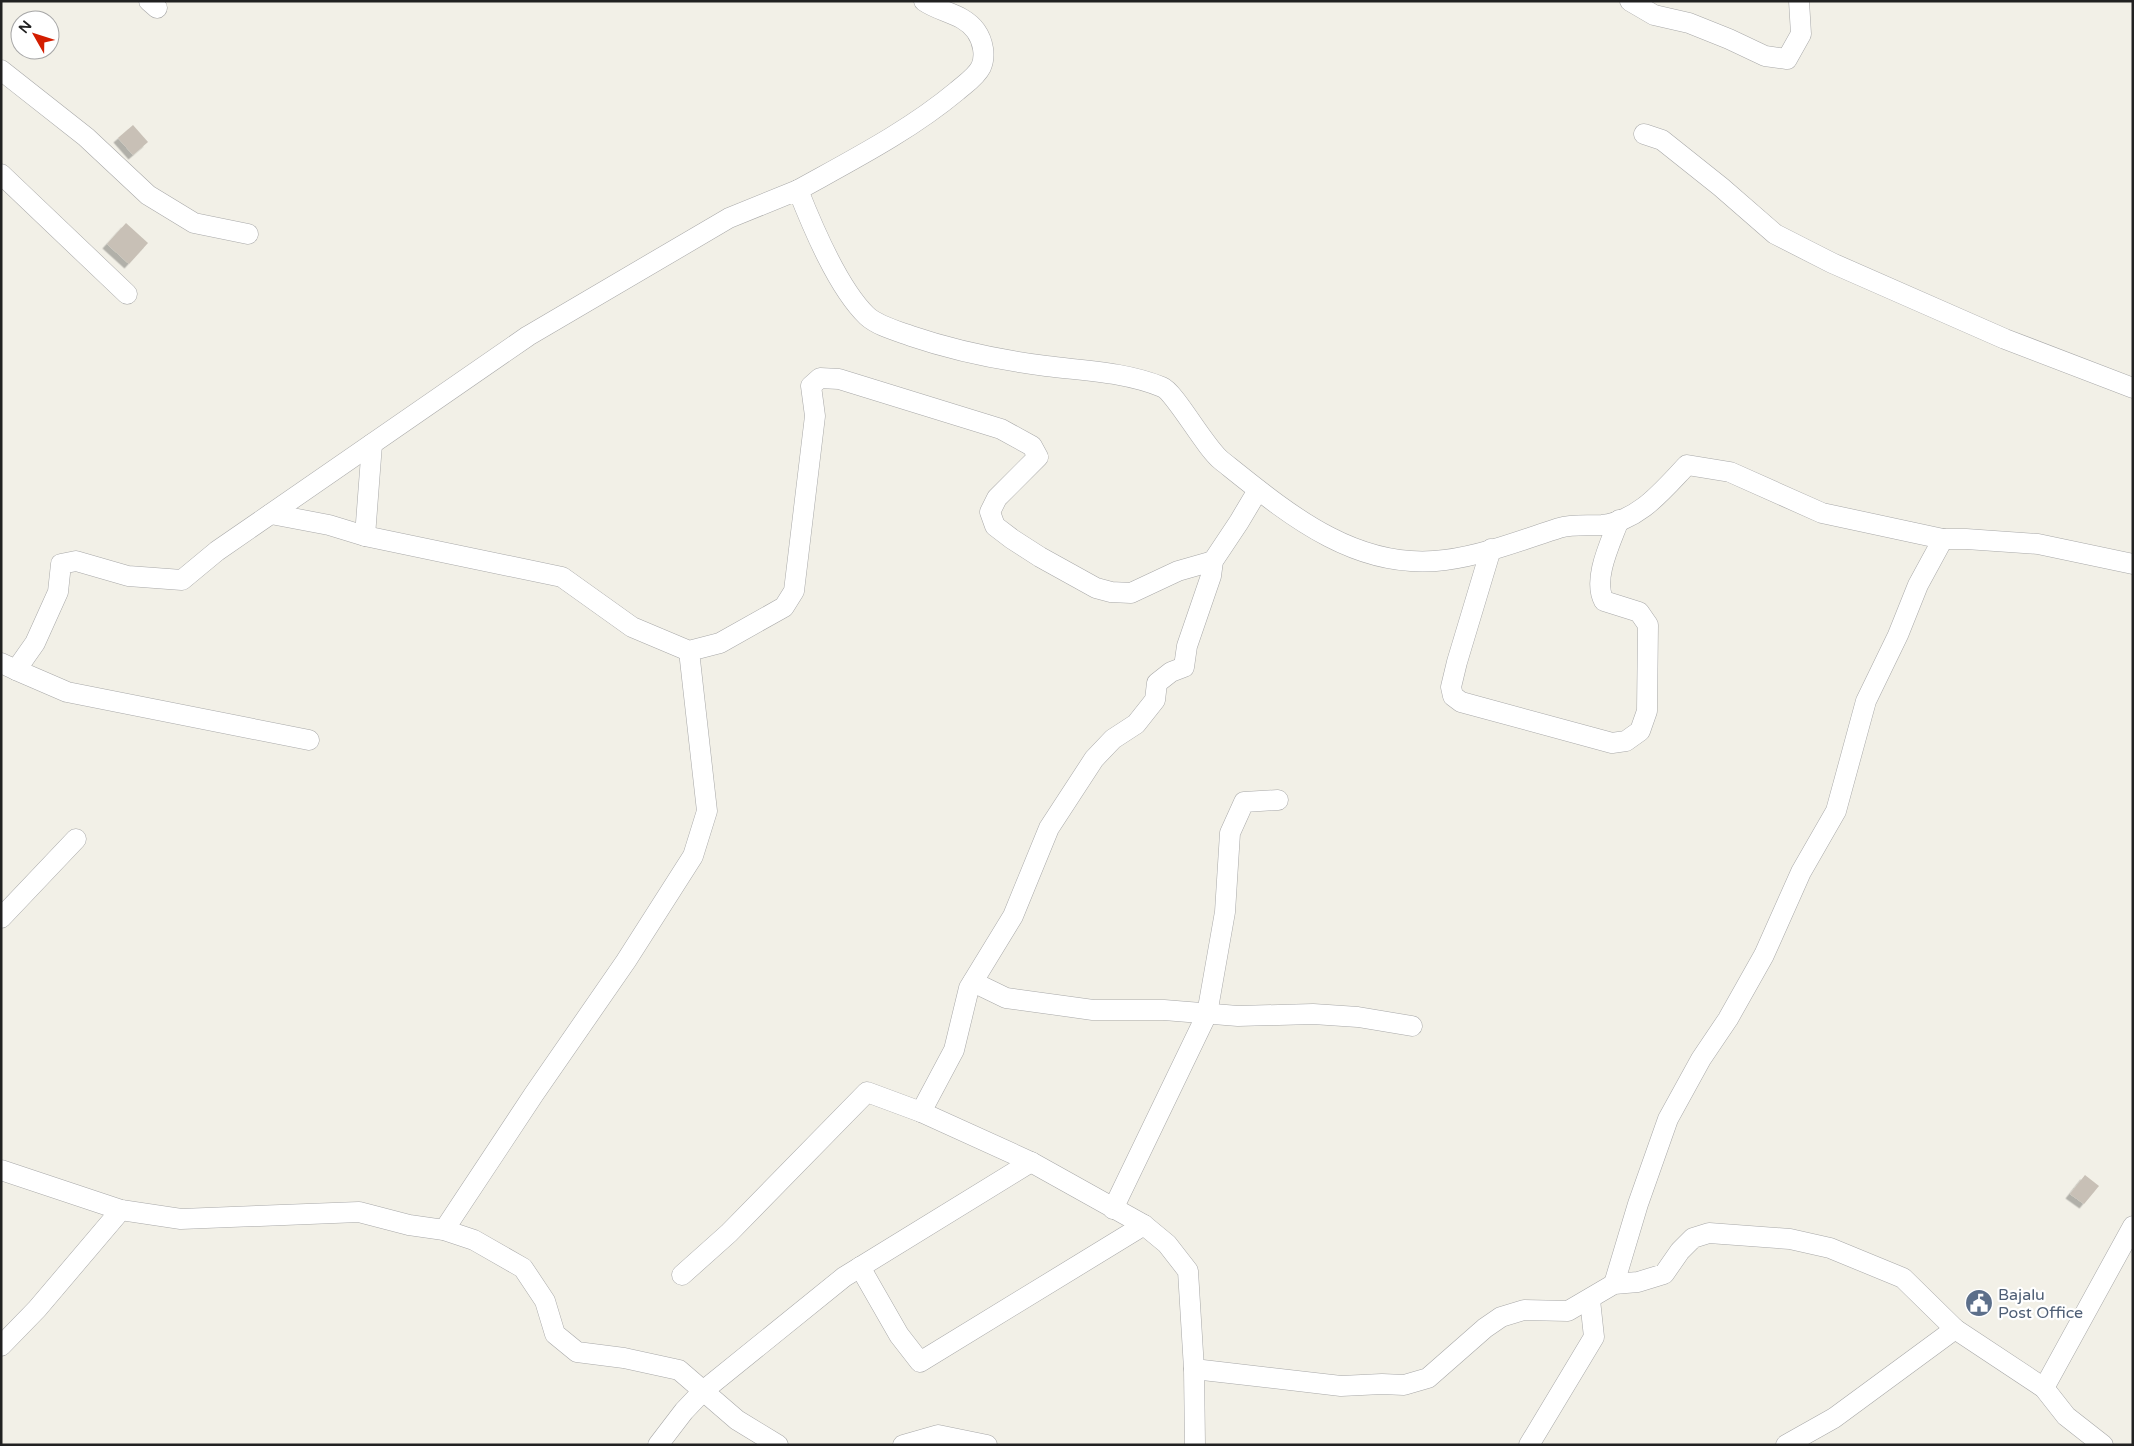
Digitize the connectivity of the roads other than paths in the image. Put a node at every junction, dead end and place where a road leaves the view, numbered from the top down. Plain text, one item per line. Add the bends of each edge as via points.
1 (924, 1) edge
2 (1630, 1) edge
3 (1799, 1) edge
4 (1, 70) edge
5 (1644, 134) dead end
6 (1, 174) edge
7 (798, 190) junction
8 (248, 234) dead end
9 (127, 294) dead end
10 (2133, 388) edge
11 (372, 444) junction
12 (1258, 490) junction
13 (271, 514) junction
14 (1619, 520) junction
15 (365, 536) junction
16 (1942, 539) junction
17 (1491, 549) junction
18 (1213, 561) junction
19 (2133, 564) edge
20 (689, 651) junction
21 (8, 666) edge
22 (309, 740) dead end
23 (1278, 800) dead end
24 (76, 839) dead end
25 (1, 918) edge
26 (973, 982) junction
27 (1207, 1014) junction
28 (1412, 1026) dead end
29 (921, 1112) junction
30 (1031, 1162) junction
31 (1, 1170) edge
32 (1113, 1209) junction
33 (121, 1210) junction
34 (1144, 1225) junction
35 (2133, 1226) edge
36 (444, 1230) junction
37 (860, 1267) junction
38 (682, 1275) dead end
39 (1614, 1284) junction
40 (1590, 1300) junction
41 (1955, 1329) junction
42 (1, 1346) edge
43 (1194, 1369) junction
44 (2044, 1388) junction
45 (702, 1391) junction
46 (908, 1444) edge
47 (658, 1445) edge
48 (778, 1445) edge
49 (987, 1445) edge
50 (1194, 1445) edge
51 (1529, 1445) edge
52 (1786, 1445) edge
53 (2103, 1445) edge

1 - 7 street via 933,8 966,20 976,32 984,55 973,78 938,107
2 - 3 street via 1654,15 1689,23 1765,56 1787,59 1801,34
4 - 8 street via 86,137 148,195 194,223
5 - 10 street via 1662,140 1775,234 1832,263 2005,338
6 - 9 street
7 - 11 street via 729,218 528,336
7 - 12 street via 815,234 851,297 869,318 941,347 1048,366 1122,374 1166,388 1215,456
11 - 13 street
11 - 15 street
12 - 17 street via 1299,520 1358,551 1406,562 1445,560
12 - 18 street
13 - 15 street via 329,525
13 - 21 street via 182,580 128,576 76,561 61,564 58,592 35,643
14 - 16 street via 1631,517 1658,496 1687,464 1730,472 1822,513
14 - 17 street via 1569,526
14 - 17 street via 1600,576 1599,592 1604,602 1639,612 1648,625 1647,711 1640,731 1626,741 1612,743 1461,702 1453,696 1451,687 1457,662
15 - 20 street via 562,577 632,627
16 - 19 street via 2038,544
16 - 39 street via 1866,702 1836,812 1801,872 1764,954 1668,1119
18 - 20 street via 1178,571 1130,593 1096,588 1040,557 995,526 990,512 997,498 1038,457 1032,446 1000,428 839,378 820,378 811,386 815,416 794,591 784,607 720,643
18 - 26 street via 1184,667 1171,672 1158,683 1155,700 1136,724 1113,739 1094,758 1049,828 1013,916
20 - 36 street via 707,811 693,856
21 - 22 street via 67,692
23 - 27 street via 1244,802 1230,833 1225,912
24 - 25 street
26 - 27 street via 1006,998 1045,1005
26 - 29 street via 954,1050
27 - 28 street via 1358,1016
27 - 32 street
29 - 30 street
29 - 38 street via 866,1092 729,1233
30 - 32 street
30 - 37 street
31 - 33 street
32 - 34 street
33 - 36 street via 181,1219 359,1212
33 - 42 street via 37,1309
34 - 37 street via 920,1362 899,1335
34 - 43 street via 1167,1244 1188,1271
35 - 44 street
36 - 45 street via 474,1240 523,1268 545,1301 555,1334 577,1352 679,1370
37 - 45 street
39 - 40 street
39 - 41 street via 1638,1282 1664,1274 1686,1244 1708,1233 1790,1239 1830,1248 1903,1278
40 - 43 street via 1568,1311 1524,1310 1501,1316 1428,1378 1404,1385 1341,1386
40 - 51 street via 1594,1337
41 - 44 street
41 - 52 street via 1834,1418
43 - 50 street
44 - 53 street via 2066,1416
45 - 47 street
45 - 48 street via 737,1420
46 - 49 street via 938,1435

